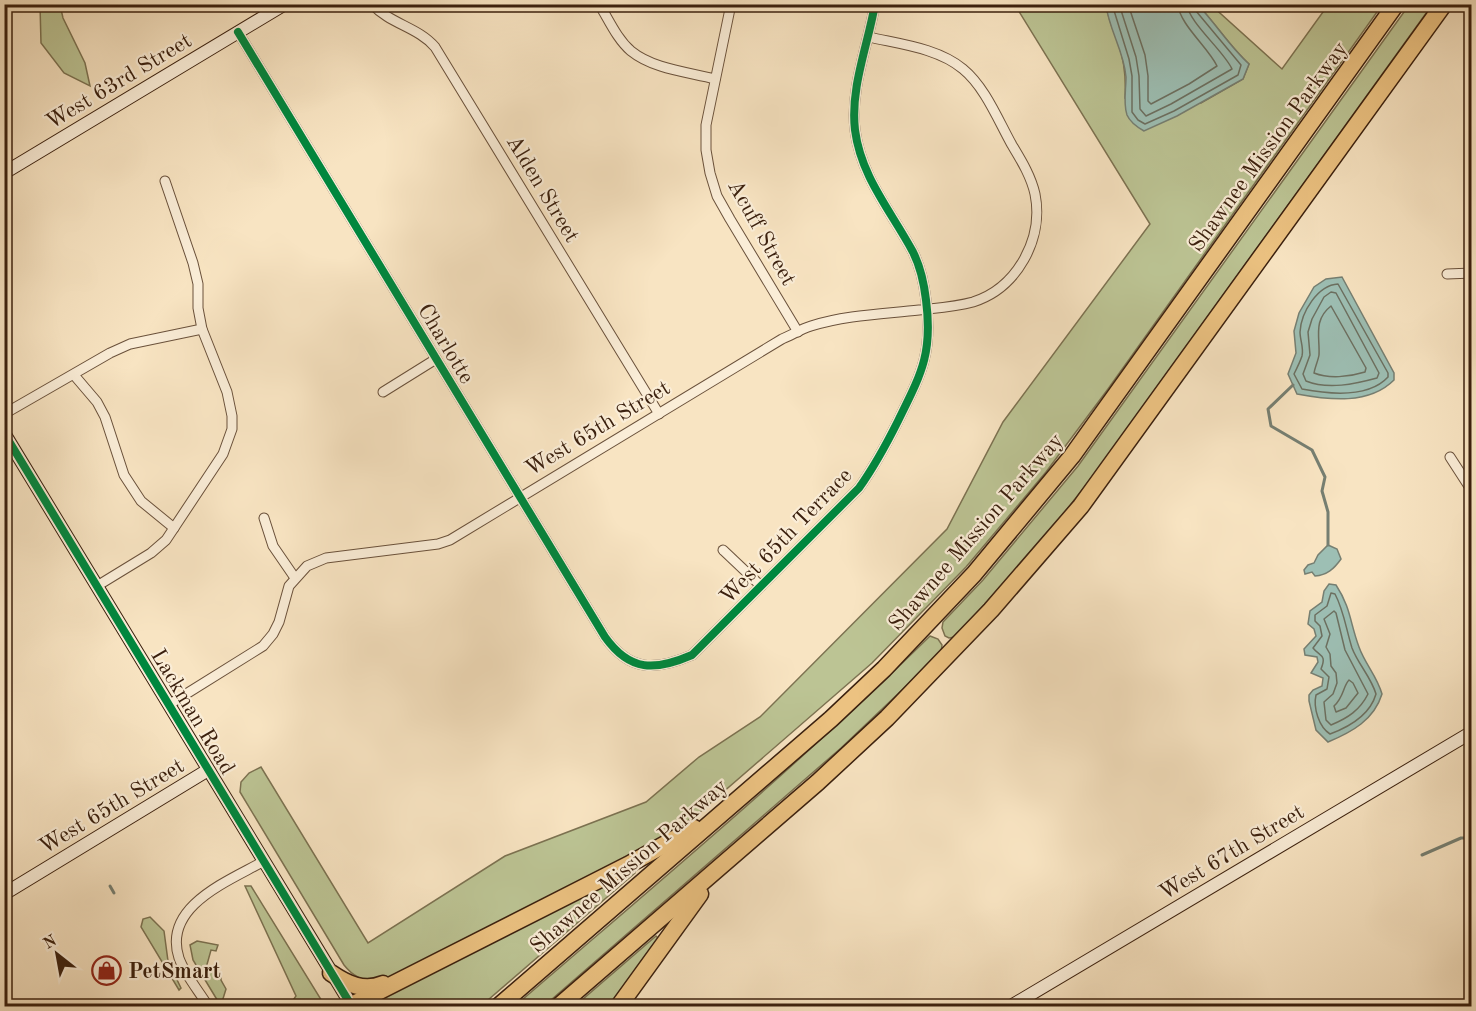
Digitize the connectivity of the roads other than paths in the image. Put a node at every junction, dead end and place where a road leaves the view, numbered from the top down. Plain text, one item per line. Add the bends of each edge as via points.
1 (285, 4) edge
2 (372, 4) edge
3 (599, 4) edge
4 (731, 4) edge
5 (875, 4) edge
6 (1396, 4) edge
7 (1443, 4) edge
8 (238, 32) junction
9 (869, 37) junction
10 (715, 79) junction
11 (4, 173) edge
12 (165, 181) dead end
13 (1472, 273) edge
14 (1447, 274) dead end
15 (927, 309) junction
16 (202, 329) junction
17 (798, 332) junction
18 (436, 359) junction
19 (74, 375) junction
20 (383, 392) dead end
21 (4, 414) edge
22 (659, 414) junction
23 (4, 434) edge
24 (1450, 457) dead end
25 (1472, 491) edge
26 (521, 498) junction
27 (264, 518) dead end
28 (174, 528) junction
29 (723, 550) dead end
30 (295, 579) junction
31 (97, 586) junction
32 (761, 586) junction
33 (635, 663) joint
34 (170, 704) junction
35 (1472, 732) edge
36 (208, 770) junction
37 (726, 810) junction
38 (264, 861) junction
39 (718, 869) junction
40 (4, 894) edge
41 (423, 969) junction
42 (331, 973) junction
43 (208, 1006) edge
44 (351, 1006) edge
45 (499, 1006) edge
46 (559, 1006) edge
47 (619, 1006) edge
48 (1011, 1006) edge

1 - 8 street, West 63rd Street
2 - 22 street, Alden Street via 388,18 428,39 435,48
3 - 10 street via 620,39 643,59
4 - 10 street, Acuff Street
5 - 9 street, West 65th Terrace
6 - 37 highway, Shawnee Mission Parkway via 1072,456 1020,520 884,669
7 - 39 highway via 1081,506 992,610 887,718
8 - 11 street, West 63rd Street
8 - 18 street, Charlotte
9 - 15 street, West 65th Terrace via 856,90 855,130 860,155 867,175 921,271
9 - 15 street via 938,55 973,78 1035,193 1034,237 1010,279 989,295 959,305
10 - 17 street, Acuff Street via 706,125 706,150 717,196
12 - 16 street via 193,263
13 - 14 street
15 - 17 street, West 65th Street via 828,321
15 - 32 street, West 65th Terrace via 929,331 922,369 874,467 859,488
16 - 19 street via 130,344
16 - 28 street via 227,392 232,429 224,454
17 - 22 street, West 65th Street
18 - 20 street, Charlotte
18 - 26 street, Charlotte
19 - 21 street
19 - 28 street via 105,417 124,475 141,501
22 - 26 street, West 65th Street
23 - 31 street, Lackman Road
24 - 25 street
26 - 30 street, West 65th Street via 450,540 326,558 307,566
26 - 33 street, Charlotte via 605,637 623,657
27 - 30 street via 273,546
28 - 31 street via 151,554
29 - 32 street
30 - 34 street, West 65th Street via 289,586 279,622 263,646
31 - 34 street, Lackman Road
32 - 33 street, West 65th Terrace via 692,655 669,665
34 - 36 street, Lackman Road
35 - 48 street, West 67th Street
36 - 38 street, Lackman Road
36 - 40 street, West 65th Street
37 - 41 highway via 628,865
37 - 45 highway, Shawnee Mission Parkway
38 - 42 street, Lackman Road
38 - 43 street via 194,903 182,919 179,958
39 - 46 highway
39 - 47 highway
41 - 42 highway via 370,988 352,985
41 - 44 highway
42 - 44 street, Lackman Road

